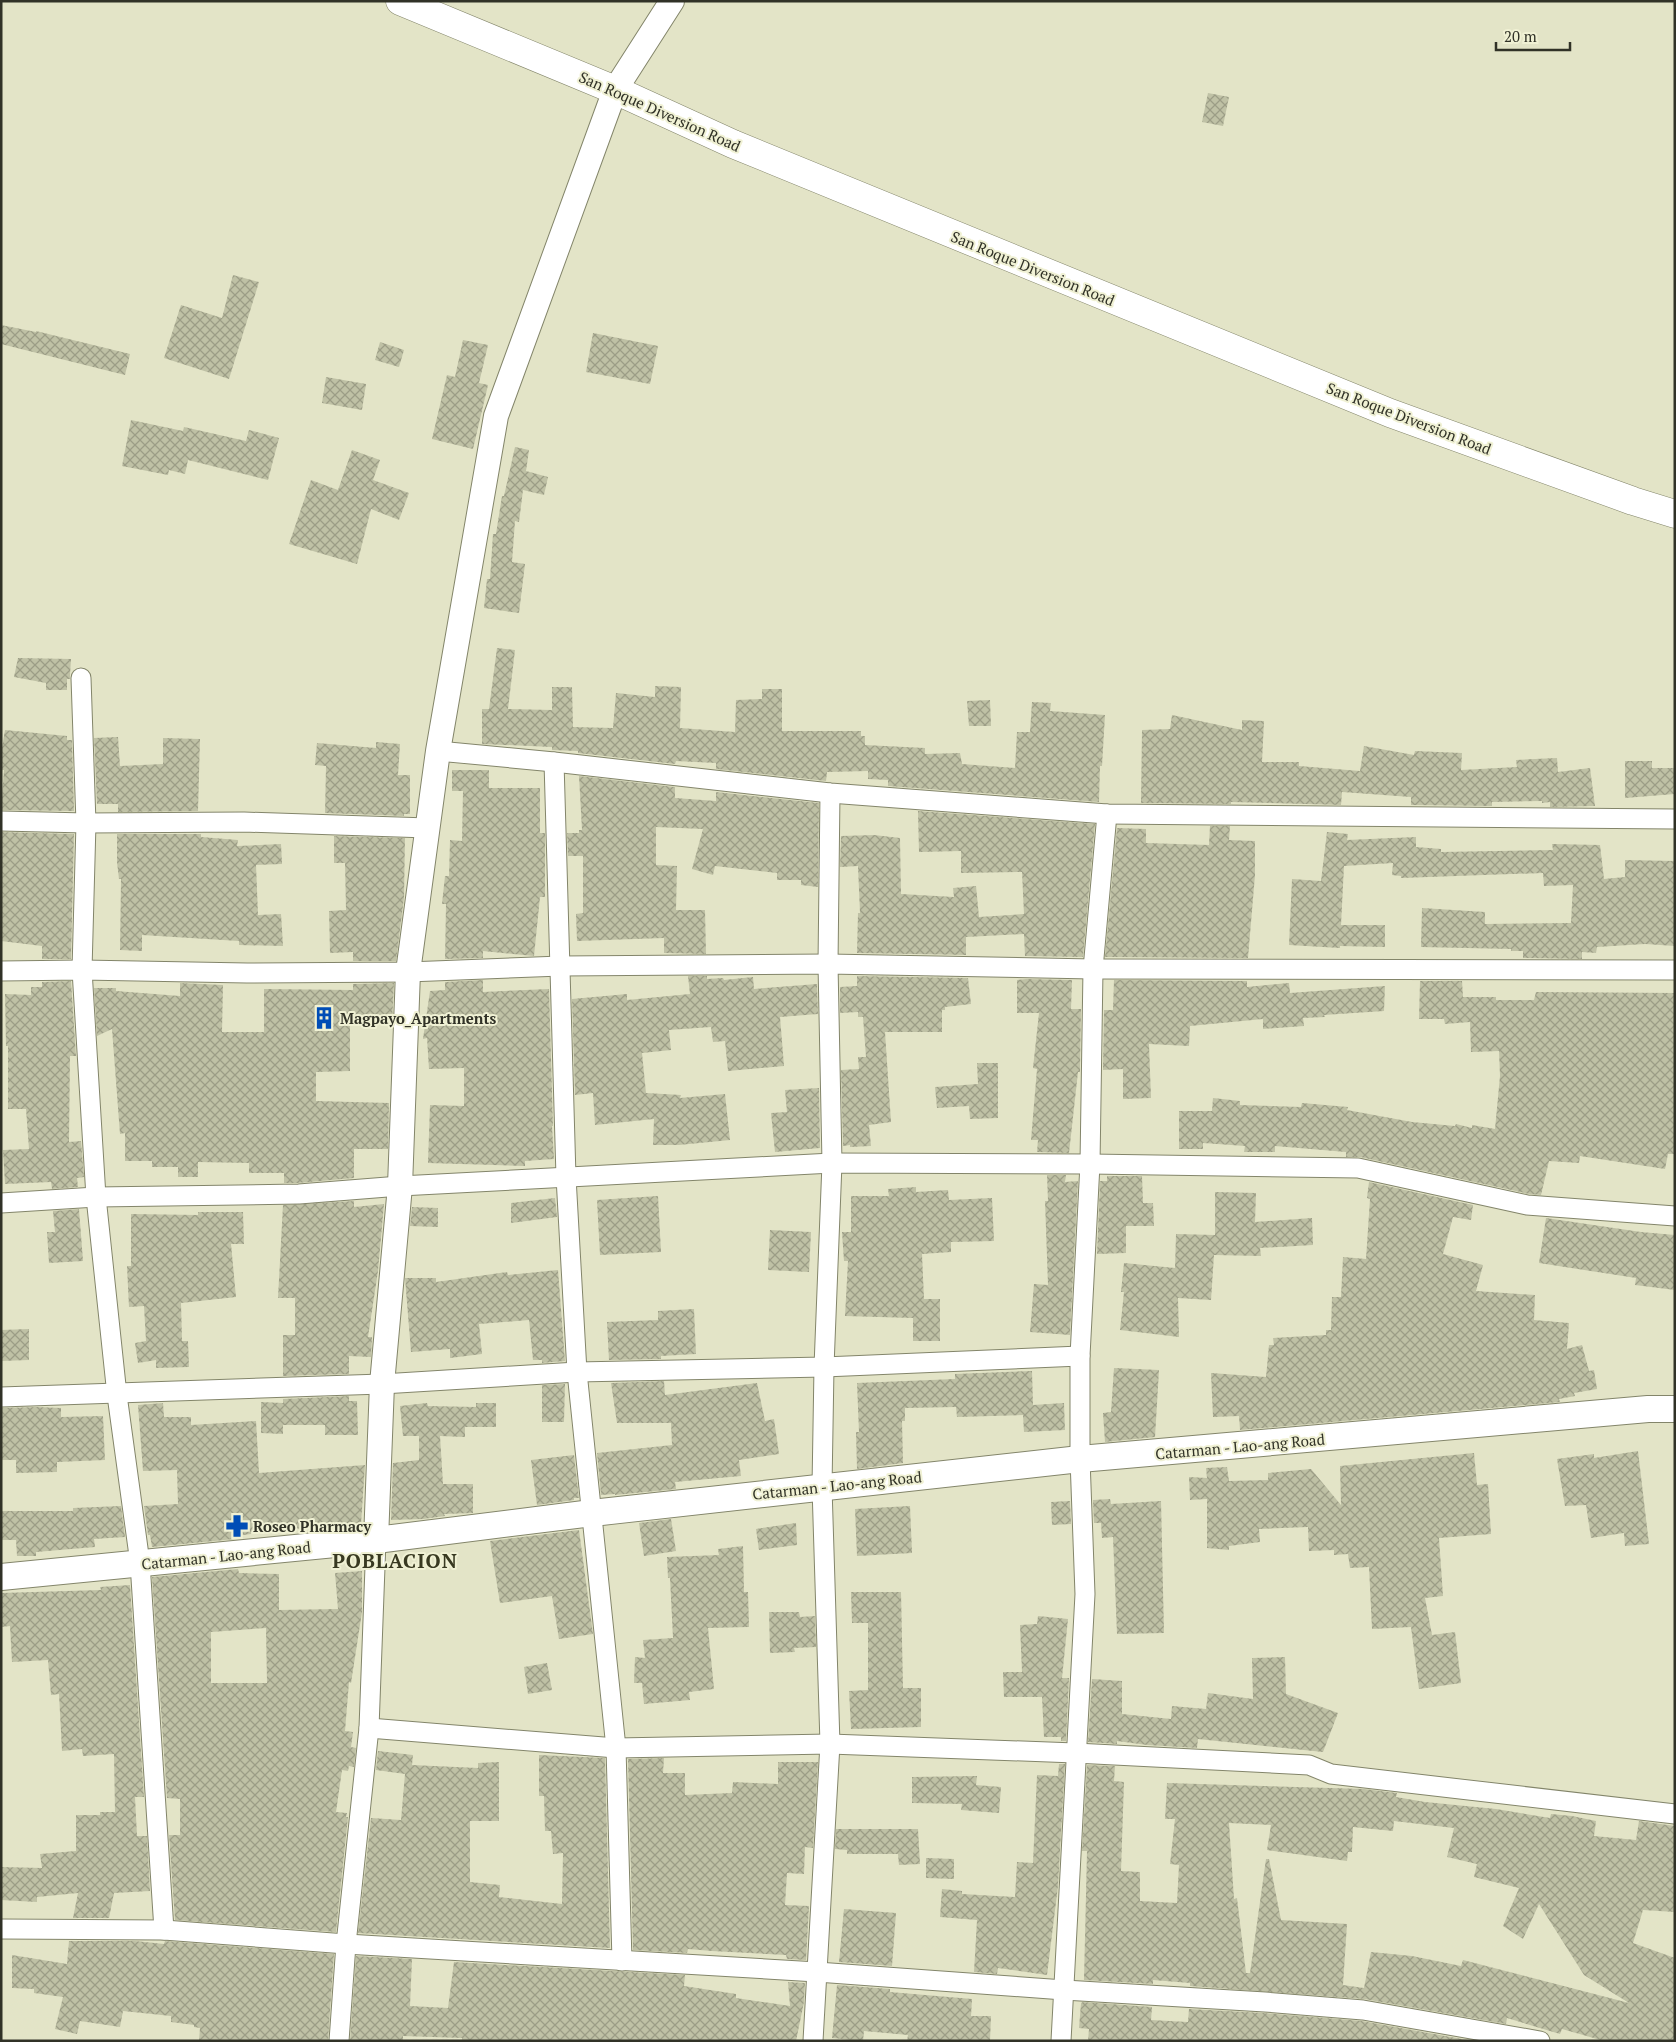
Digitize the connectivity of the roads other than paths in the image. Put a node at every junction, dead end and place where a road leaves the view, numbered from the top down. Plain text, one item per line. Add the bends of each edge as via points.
1 (400, 1) edge
2 (672, 1) edge
3 (615, 90) junction
4 (1675, 514) edge
5 (80, 678) dead end
6 (438, 751) junction
7 (554, 762) junction
8 (830, 793) junction
9 (1107, 814) junction
10 (1675, 819) edge
11 (1, 821) edge
12 (86, 823) junction
13 (428, 828) junction
14 (828, 964) junction
15 (561, 966) junction
16 (1093, 969) junction
17 (82, 970) junction
18 (1675, 970) edge
19 (1, 971) edge
20 (408, 972) junction
21 (832, 1163) junction
22 (1090, 1164) junction
23 (566, 1177) junction
24 (400, 1186) junction
25 (96, 1198) junction
26 (1, 1203) edge
27 (1675, 1216) edge
28 (1080, 1356) junction
29 (824, 1367) junction
30 (577, 1372) junction
31 (382, 1384) junction
32 (117, 1394) junction
33 (1, 1397) edge
34 (1675, 1409) edge
35 (1080, 1459) junction
36 (822, 1486) junction
37 (592, 1513) junction
38 (376, 1540) junction
39 (140, 1563) junction
40 (1, 1577) edge
41 (369, 1728) junction
42 (830, 1744) junction
43 (616, 1748) junction
44 (1075, 1753) junction
45 (1675, 1814) edge
46 (1, 1929) edge
47 (164, 1930) junction
48 (346, 1944) junction
49 (622, 1961) junction
50 (817, 1972) junction
51 (1064, 1990) junction
52 (339, 2041) edge
53 (813, 2041) edge
54 (1061, 2041) edge
55 (1540, 2041) edge

1 - 3 main road, San Roque Diversion Road
2 - 3 street
3 - 4 main road, San Roque Diversion Road via 733,144 1390,413
3 - 6 street via 496,416
5 - 12 street
6 - 7 street
6 - 13 street
7 - 8 street
7 - 15 street
8 - 9 street
8 - 14 street
9 - 10 street
9 - 16 street
11 - 12 street
12 - 13 street via 244,822
12 - 17 street
13 - 20 street
14 - 15 street
14 - 16 street
14 - 21 street
15 - 20 street
15 - 23 street
16 - 18 street
16 - 22 street
17 - 19 street
17 - 20 street
17 - 25 street
20 - 24 street
21 - 22 street
21 - 23 street
21 - 29 street
22 - 27 street via 1358,1168 1527,1205
22 - 28 street
23 - 24 street
23 - 30 street
24 - 25 street via 299,1194
24 - 31 street
25 - 26 street
25 - 32 street
28 - 29 street
28 - 35 street
29 - 30 street
29 - 36 street
30 - 31 street
30 - 37 street
31 - 32 street
31 - 38 street
32 - 33 street
32 - 39 street
34 - 35 main road, Catarman - Lao-ang Road
35 - 36 main road, Catarman - Lao-ang Road
35 - 44 street via 1085,1594
36 - 37 main road, Catarman - Lao-ang Road
36 - 42 street
37 - 38 main road, Catarman - Lao-ang Road
37 - 43 street
38 - 39 main road, Catarman - Lao-ang Road
38 - 41 street
39 - 40 main road, Catarman - Lao-ang Road
39 - 47 street
41 - 43 street
41 - 48 street
42 - 43 street
42 - 44 street
42 - 50 street
43 - 49 street
44 - 45 street via 1309,1765 1332,1774
44 - 51 street
46 - 47 street
47 - 48 street
48 - 49 street
48 - 52 street
49 - 50 street
50 - 51 street
50 - 53 street
51 - 54 street
51 - 55 street via 1362,2010

